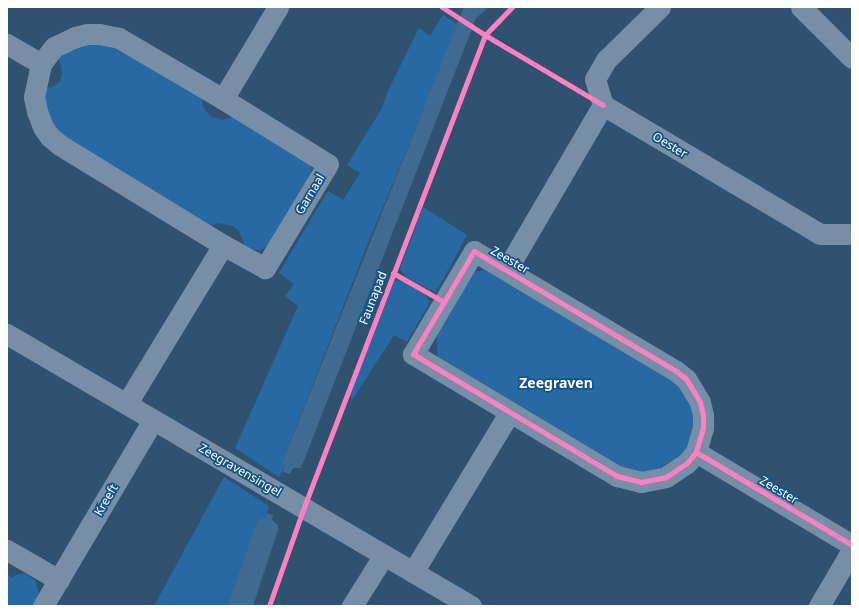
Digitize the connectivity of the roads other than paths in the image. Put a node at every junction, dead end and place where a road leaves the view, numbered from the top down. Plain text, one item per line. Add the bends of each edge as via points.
1 (278, 7) edge
2 (660, 7) edge
3 (801, 7) edge
4 (7, 44) edge
5 (852, 58) edge
6 (41, 64) junction
7 (224, 100) junction
8 (603, 105) junction
9 (851, 232) edge
10 (223, 245) junction
11 (507, 269) junction
12 (7, 334) edge
13 (127, 403) junction
14 (510, 412) junction
15 (153, 420) junction
16 (696, 452) junction
17 (852, 545) edge
18 (7, 550) edge
19 (852, 550) edge
20 (384, 555) junction
21 (413, 572) junction
22 (59, 580) junction
23 (43, 606) edge
24 (352, 606) edge
25 (471, 606) edge
26 (819, 606) edge

1 - 7 street
2 - 8 street via 606,60 595,79
3 - 5 street
4 - 6 street
6 - 7 street, Garnaal via 54,47 75,37 87,34 109,35 119,38
6 - 10 street, Garnaal via 34,97 39,116 50,137
7 - 10 street, Garnaal via 328,164 265,268
8 - 9 street, Oester via 820,234
8 - 11 street, Zeester
10 - 13 street
11 - 14 street, Zeester via 474,251 414,354
11 - 16 street, Zeester via 686,379 697,396 703,415 703,428
12 - 13 street, Zeegravensingel
13 - 15 street, Zeegravensingel
14 - 16 street, Zeester via 617,476 629,480 654,481 666,477 687,463
14 - 21 street
15 - 20 street, Zeegravensingel
15 - 22 street, Kreeft
16 - 17 street, Zeester
18 - 22 street
19 - 26 street
20 - 21 street, Zeegravensingel
20 - 24 street
21 - 25 street, Zeegravensingel
22 - 23 street, Kreeft

